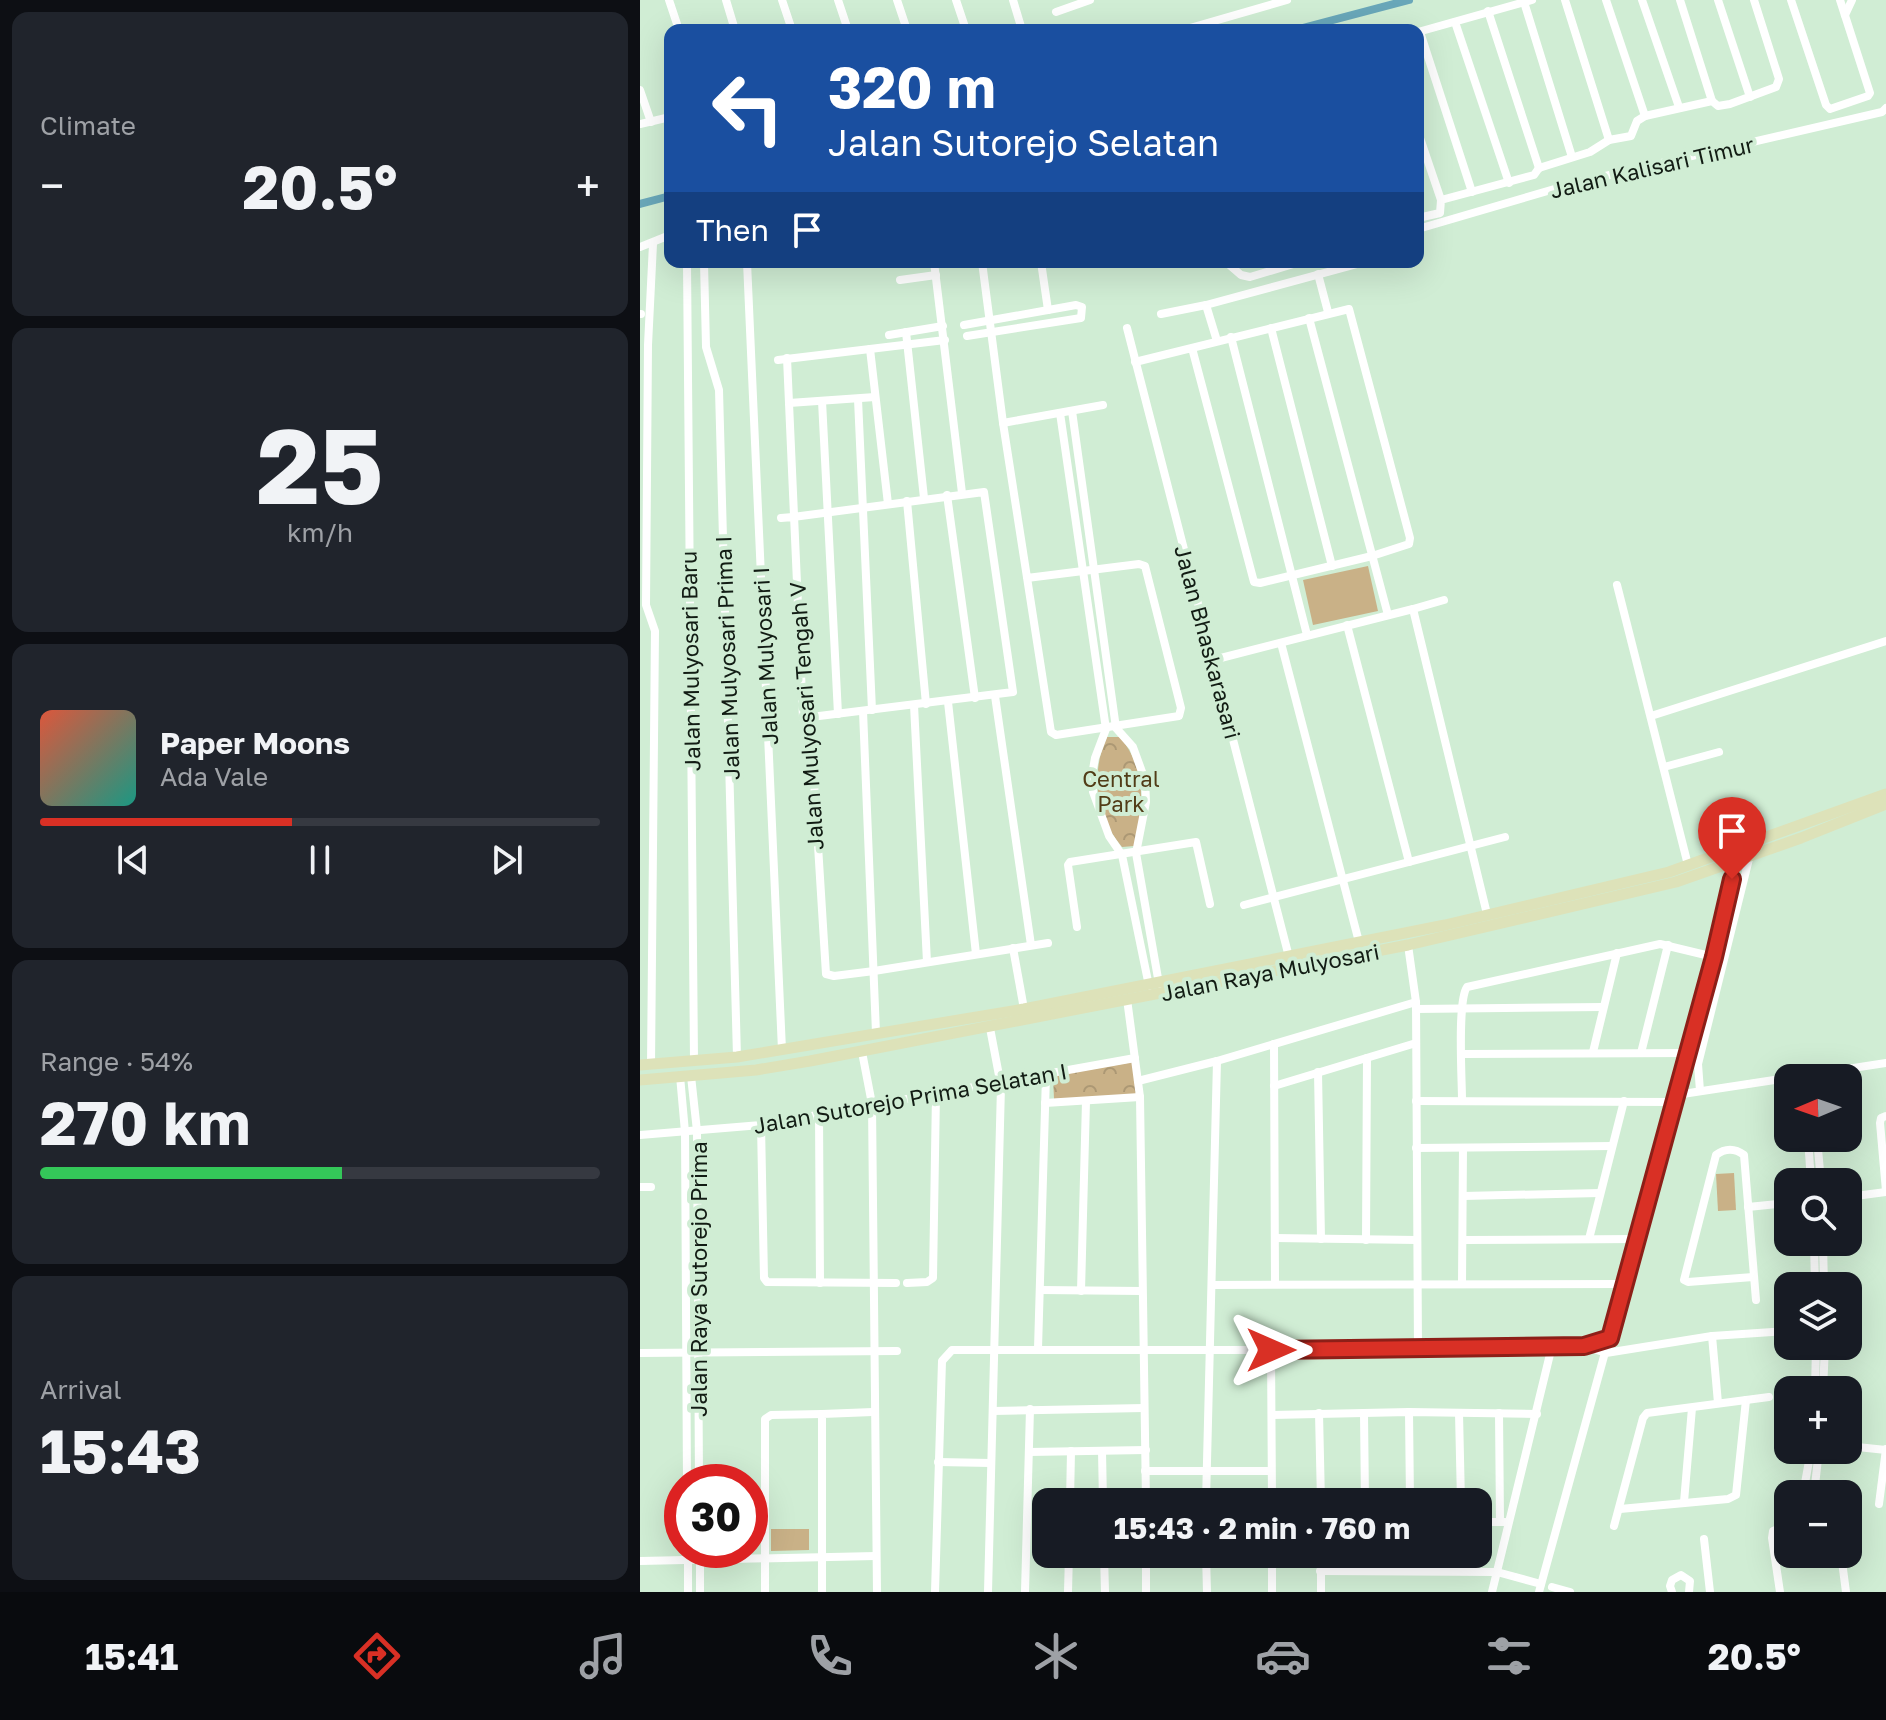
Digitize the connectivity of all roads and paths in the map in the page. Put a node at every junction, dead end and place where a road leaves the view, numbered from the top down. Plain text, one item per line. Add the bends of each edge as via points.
1 (669, 0) edge
2 (726, 0) edge
3 (782, 0) edge
4 (838, 0) edge
5 (897, 0) edge
6 (956, 0) edge
7 (1013, 0) edge
8 (1090, 0) edge
9 (1287, 0) edge
10 (1565, 0) edge
11 (1606, 0) edge
12 (1642, 0) edge
13 (1680, 0) edge
14 (1718, 0) edge
15 (1754, 0) edge
16 (1791, 0) edge
17 (1840, 0) edge
18 (1852, 0) edge
19 (1528, 1) edge
20 (1071, 3) edge
21 (1488, 11) junction
22 (1056, 12) dead end
23 (1845, 15) junction
24 (1455, 22) junction
25 (677, 24) edge
26 (733, 24) edge
27 (790, 24) edge
28 (846, 24) edge
29 (905, 24) edge
30 (964, 24) edge
31 (1020, 24) edge
32 (1204, 24) edge
33 (1424, 31) edge
34 (1424, 47) edge
35 (640, 90) edge
36 (1750, 97) junction
37 (1712, 101) junction
38 (1679, 107) junction
39 (1886, 108) edge
40 (1645, 116) junction
41 (664, 119) edge
42 (651, 122) junction
43 (640, 124) edge
44 (1609, 140) junction
45 (1424, 150) edge
46 (1572, 157) junction
47 (1539, 168) junction
48 (1509, 183) junction
49 (1472, 192) junction
50 (1441, 200) junction
51 (1424, 217) edge
52 (1424, 227) edge
53 (664, 238) edge
54 (653, 244) junction
55 (640, 247) edge
56 (687, 268) edge
57 (704, 268) edge
58 (747, 268) edge
59 (935, 268) edge
60 (983, 268) edge
61 (1042, 268) edge
62 (1233, 268) edge
63 (1280, 268) edge
64 (1341, 268) edge
65 (1318, 274) junction
66 (936, 275) junction
67 (900, 280) dead end
68 (1206, 305) junction
69 (1048, 310) junction
70 (1328, 312) junction
71 (1161, 314) dead end
72 (1309, 318) junction
73 (988, 321) junction
74 (964, 325) dead end
75 (943, 326) junction
76 (1127, 328) dead end
77 (1271, 328) junction
78 (906, 332) junction
79 (991, 333) junction
80 (889, 335) dead end
81 (967, 336) dead end
82 (1231, 337) junction
83 (945, 340) junction
84 (1217, 341) junction
85 (908, 344) junction
86 (644, 347) edge
87 (1192, 348) junction
88 (870, 349) junction
89 (1135, 362) junction
90 (875, 397) junction
91 (858, 399) junction
92 (822, 401) junction
93 (789, 403) junction
94 (1103, 405) dead end
95 (1072, 411) junction
96 (1060, 413) junction
97 (1003, 423) junction
98 (962, 493) junction
99 (947, 495) junction
100 (924, 498) junction
101 (907, 501) junction
102 (888, 504) junction
103 (862, 507) junction
104 (830, 512) junction
105 (793, 517) junction
106 (781, 518) dead end
107 (1372, 556) junction
108 (1332, 566) junction
109 (1093, 569) junction
110 (1081, 570) junction
111 (1290, 575) junction
112 (1027, 578) junction
113 (1617, 585) dead end
114 (1444, 600) dead end
115 (1413, 609) junction
116 (1388, 615) junction
117 (1347, 625) junction
118 (1307, 635) junction
119 (1886, 641) edge
120 (1281, 643) junction
121 (1213, 660) junction
122 (995, 696) junction
123 (975, 698) junction
124 (948, 702) junction
125 (926, 704) junction
126 (914, 705) junction
127 (868, 711) junction
128 (838, 714) junction
129 (1651, 716) junction
130 (810, 717) junction
131 (1111, 728) junction
132 (1719, 752) dead end
133 (1664, 767) junction
134 (1886, 794) edge
135 (1886, 804) edge
136 (1798, 833) junction
137 (1505, 837) dead end
138 (1472, 846) junction
139 (1136, 853) junction
140 (1122, 855) junction
141 (1750, 855) junction
142 (1736, 860) junction
143 (1409, 862) junction
144 (1688, 865) junction
145 (1344, 879) junction
146 (1274, 897) junction
147 (1143, 904) junction
148 (1210, 904) dead end
149 (1244, 905) dead end
150 (1132, 906) junction
151 (1541, 907) junction
152 (1525, 911) junction
153 (1487, 914) junction
154 (1077, 927) dead end
155 (1359, 942) junction
156 (1048, 943) dead end
157 (1031, 945) junction
158 (1408, 945) junction
159 (1668, 945) junction
160 (1013, 948) junction
161 (1617, 953) junction
162 (976, 954) junction
163 (1334, 954) junction
164 (1289, 957) junction
165 (1714, 957) junction
166 (927, 962) junction
167 (874, 971) junction
168 (1154, 985) junction
169 (1127, 999) junction
170 (1416, 1006) junction
171 (1603, 1007) junction
172 (1024, 1009) junction
173 (1462, 1009) junction
174 (1006, 1018) junction
175 (990, 1028) junction
176 (876, 1033) junction
177 (1416, 1043) junction
178 (1274, 1044) junction
179 (801, 1046) junction
180 (782, 1050) junction
181 (862, 1052) junction
182 (1593, 1052) junction
183 (1641, 1053) junction
184 (1688, 1053) junction
185 (1462, 1054) junction
186 (737, 1057) junction
187 (1135, 1058) junction
188 (1367, 1058) junction
189 (694, 1061) junction
190 (1217, 1061) junction
191 (804, 1062) junction
192 (1886, 1063) edge
193 (645, 1065) edge
194 (1862, 1067) edge
195 (1318, 1072) junction
196 (1046, 1075) junction
197 (685, 1076) junction
198 (640, 1080) edge
199 (1138, 1081) junction
200 (1774, 1081) edge
201 (1001, 1082) junction
202 (1274, 1086) junction
203 (1700, 1091) junction
204 (936, 1093) junction
205 (1140, 1097) junction
206 (1675, 1099) junction
207 (1462, 1100) junction
208 (1086, 1101) junction
209 (1416, 1101) junction
210 (1624, 1101) junction
211 (1045, 1103) junction
212 (872, 1104) junction
213 (819, 1114) junction
214 (1886, 1116) edge
215 (761, 1125) junction
216 (697, 1131) junction
217 (685, 1132) junction
218 (640, 1135) edge
219 (1612, 1146) junction
220 (1416, 1148) junction
221 (1463, 1148) junction
222 (640, 1187) edge
223 (651, 1187) dead end
224 (1886, 1192) edge
225 (1600, 1193) junction
226 (1862, 1195) edge
227 (1463, 1196) junction
228 (1774, 1204) edge
229 (1748, 1207) junction
230 (1275, 1238) junction
231 (1321, 1239) junction
232 (1589, 1239) junction
233 (1636, 1239) junction
234 (1366, 1240) junction
235 (1417, 1240) junction
236 (1463, 1240) junction
237 (1753, 1277) junction
238 (820, 1283) junction
239 (874, 1283) junction
240 (896, 1283) dead end
241 (907, 1283) dead end
242 (1275, 1284) junction
243 (1462, 1284) junction
244 (1623, 1284) junction
245 (1212, 1285) junction
246 (1417, 1286) junction
247 (1040, 1290) junction
248 (1081, 1291) junction
249 (1142, 1291) junction
250 (1756, 1300) dead end
251 (1774, 1332) edge
252 (1712, 1336) junction
253 (1610, 1338) junction
254 (1552, 1346) junction
255 (1584, 1346) junction
256 (1038, 1349) dead end
257 (1143, 1349) junction
258 (995, 1350) junction
259 (1271, 1350) junction
260 (1418, 1350) junction
261 (873, 1351) junction
262 (897, 1351) dead end
263 (1209, 1351) junction
264 (640, 1353) edge
265 (685, 1353) junction
266 (698, 1353) junction
267 (1606, 1353) junction
268 (1769, 1397) dead end
269 (1746, 1400) junction
270 (1718, 1403) junction
271 (1144, 1408) junction
272 (1692, 1408) junction
273 (1030, 1409) junction
274 (993, 1411) junction
275 (873, 1412) junction
276 (1409, 1412) junction
277 (1319, 1413) junction
278 (1459, 1413) junction
279 (1499, 1413) junction
280 (822, 1414) junction
281 (1364, 1414) junction
282 (1537, 1414) junction
283 (1272, 1415) junction
284 (1862, 1447) edge
285 (1886, 1449) edge
286 (1146, 1450) junction
287 (1071, 1451) junction
288 (1102, 1451) junction
289 (1029, 1452) junction
290 (938, 1462) junction
291 (991, 1463) junction
292 (687, 1464) edge
293 (699, 1464) edge
294 (765, 1464) edge
295 (1145, 1471) junction
296 (1205, 1471) junction
297 (1271, 1471) junction
298 (1884, 1473) edge
299 (1070, 1488) edge
300 (1103, 1488) edge
301 (1146, 1488) edge
302 (1206, 1488) edge
303 (1272, 1488) edge
304 (1321, 1488) edge
305 (1365, 1488) edge
306 (1410, 1488) edge
307 (1461, 1488) edge
308 (1684, 1502) junction
309 (1879, 1504) dead end
310 (1620, 1509) junction
311 (1492, 1522) edge
312 (1500, 1522) junction
313 (1511, 1522) junction
314 (1614, 1526) dead end
315 (1774, 1531) edge
316 (1704, 1539) dead end
317 (1774, 1552) edge
318 (876, 1556) junction
319 (821, 1557) junction
320 (768, 1560) edge
321 (640, 1561) edge
322 (664, 1561) edge
323 (688, 1568) edge
324 (700, 1568) edge
325 (765, 1568) edge
326 (1069, 1568) edge
327 (1104, 1568) edge
328 (1146, 1568) edge
329 (1206, 1568) edge
330 (1272, 1568) edge
331 (1320, 1568) edge
332 (1776, 1568) edge
333 (1843, 1568) edge
334 (1320, 1571) junction
335 (1497, 1572) junction
336 (1552, 1587) dead end
337 (1709, 1587) edge
338 (1540, 1588) edge
339 (1690, 1588) edge
340 (688, 1592) edge
341 (700, 1592) edge
342 (765, 1592) edge
343 (822, 1592) edge
344 (877, 1592) edge
345 (935, 1592) edge
346 (988, 1592) edge
347 (1025, 1592) edge
348 (1068, 1592) edge
349 (1105, 1592) edge
350 (1146, 1592) edge
351 (1207, 1592) edge
352 (1272, 1592) edge
353 (1321, 1592) edge
354 (1492, 1592) edge
355 (1570, 1592) edge
356 (1672, 1592) edge
357 (1780, 1592) edge
358 (1846, 1592) edge

1 - 25 street
2 - 26 street
3 - 27 street
4 - 28 street
5 - 29 street
6 - 30 street
7 - 31 street
8 - 20 street
9 - 32 street
10 - 44 street
11 - 40 street
12 - 38 street
13 - 37 street
14 - 36 street
15 - 36 street via 1779,81 1775,88
16 - 23 street via 1830,109 1870,91
17 - 23 street
18 - 23 street
19 - 21 street
19 - 46 street
20 - 22 street
21 - 24 street
21 - 47 street
24 - 33 street
24 - 48 street
34 - 49 street
35 - 42 street
36 - 37 street via 1722,106
37 - 38 street
38 - 40 street
39 - 52 street, Jalan Kalisari Timur via 1575,183
40 - 44 street via 1633,135
41 - 42 street
42 - 43 street
44 - 46 street
45 - 50 street
46 - 47 street
47 - 48 street via 1534,175
48 - 49 street
49 - 50 street
50 - 51 street via 1440,213
53 - 54 street
54 - 55 street
54 - 86 street
56 - 189 street, Jalan Mulyosari Baru
57 - 186 street, Jalan Mulyosari Prima I via 706,347 719,390
58 - 180 street, Jalan Mulyosari I
59 - 66 street
60 - 73 street
61 - 69 street
62 - 63 street via 1250,277
64 - 65 street
65 - 68 street
65 - 70 street
66 - 67 street
66 - 75 street
68 - 71 street
68 - 84 street
69 - 73 street
69 - 79 street via 1078,305 1083,315
70 - 72 street
70 - 107 street via 1351,311 1410,538 1407,545
72 - 77 street
72 - 107 street
73 - 74 street
73 - 79 street
75 - 78 street
75 - 83 street
76 - 89 street, Jalan Bhaskarasari
77 - 82 street
77 - 108 street
78 - 80 street
78 - 85 street
79 - 81 street
79 - 97 street
82 - 84 street
82 - 111 street
83 - 85 street
83 - 98 street
84 - 87 street
85 - 88 street
85 - 100 street
86 - 193 street via 646,609 655,631
87 - 89 street
87 - 111 street via 1251,578 1258,583
88 - 90 street
88 - 93 street, Jalan Mulyosari Tengah V via 782,359
89 - 121 street, Jalan Bhaskarasari
90 - 91 street
90 - 102 street
91 - 92 street
91 - 103 street
92 - 93 street
92 - 104 street
93 - 105 street, Jalan Mulyosari Tengah V
94 - 95 street
95 - 96 street
95 - 109 street
96 - 97 street
96 - 110 street
97 - 112 street
98 - 99 street
98 - 122 street via 986,495 1013,691
99 - 100 street
99 - 123 street
100 - 101 street
101 - 102 street
101 - 125 street
102 - 103 street
103 - 104 street
103 - 127 street
104 - 105 street
104 - 128 street
105 - 106 street
105 - 130 street, Jalan Mulyosari Tengah V via 802,716
107 - 108 street
107 - 116 street
108 - 111 street
109 - 110 street
109 - 131 street
109 - 131 street via 1145,567 1181,708 1174,718
110 - 112 street
110 - 131 street
111 - 118 street
112 - 131 street via 1052,733
113 - 129 street
114 - 115 street
115 - 116 street
115 - 138 street
116 - 117 street
117 - 118 street
117 - 143 street
118 - 120 street
119 - 129 street
120 - 121 street
120 - 145 street
121 - 146 street, Jalan Bhaskarasari
122 - 123 street
122 - 157 street
123 - 124 street
124 - 125 street
124 - 162 street
125 - 126 street
126 - 127 street
126 - 166 street
127 - 128 street
127 - 167 street
128 - 130 street
129 - 133 street
130 - 167 street, Jalan Mulyosari Tengah V via 824,969 829,976
131 - 139 street via 1133,747 1145,780
131 - 140 street via 1095,758 1093,792
132 - 133 street
133 - 144 street
134 - 136 main road, Jalan Raya Mulyosari
135 - 136 main road, Jalan Raya Mulyosari
136 - 141 main road, Jalan Raya Mulyosari
136 - 144 main road, Jalan Raya Mulyosari
137 - 138 street
138 - 143 street
138 - 153 street
139 - 140 street
139 - 147 street
139 - 148 street via 1197,843
140 - 150 street
140 - 154 street via 1069,863
141 - 142 main road, Jalan Raya Mulyosari
141 - 203 street via 1698,1064
142 - 151 main road, Jalan Raya Mulyosari via 1685,879
142 - 165 street
143 - 145 street
144 - 151 main road, Jalan Raya Mulyosari
145 - 146 street
145 - 155 street
146 - 149 street
146 - 164 street, Jalan Bhaskarasari
147 - 150 street
147 - 168 street
150 - 168 street
151 - 152 main road, Jalan Raya Mulyosari
152 - 153 main road, Jalan Raya Mulyosari
152 - 158 main road, Jalan Raya Mulyosari
153 - 155 main road, Jalan Raya Mulyosari
155 - 163 main road, Jalan Raya Mulyosari
156 - 157 street
157 - 160 street
158 - 163 main road, Jalan Raya Mulyosari
158 - 170 street
159 - 161 street
159 - 165 street
159 - 183 street
160 - 162 street
160 - 172 street
161 - 171 street
161 - 173 street via 1469,986
162 - 166 street
163 - 164 main road, Jalan Raya Mulyosari
163 - 169 main road, Jalan Raya Mulyosari
164 - 168 main road, Jalan Raya Mulyosari
165 - 184 street
166 - 167 street
167 - 176 street
168 - 172 main road, Jalan Raya Mulyosari
169 - 174 main road, Jalan Raya Mulyosari
169 - 187 street
170 - 173 street
170 - 177 street
170 - 178 street
171 - 173 street
171 - 182 street
172 - 174 main road, Jalan Raya Mulyosari
173 - 185 street
174 - 175 main road, Jalan Raya Mulyosari
174 - 176 main road, Jalan Raya Mulyosari
175 - 181 main road, Jalan Raya Mulyosari
175 - 201 street
176 - 179 main road, Jalan Raya Mulyosari
177 - 188 street
177 - 209 street
178 - 190 street
178 - 202 street
179 - 180 main road, Jalan Raya Mulyosari
179 - 191 main road
180 - 186 main road, Jalan Raya Mulyosari
181 - 191 main road, Jalan Raya Mulyosari
181 - 212 street
182 - 183 street
182 - 185 street
183 - 184 street
184 - 206 street
185 - 207 street
186 - 189 main road, Jalan Raya Mulyosari
187 - 196 street, Jalan Sutorejo Prima Selatan I
187 - 199 street
188 - 195 street
188 - 234 street
189 - 193 main road, Jalan Raya Mulyosari
190 - 199 street
190 - 245 street
191 - 197 main road, Jalan Raya Mulyosari
192 - 194 street
195 - 202 street
195 - 231 street
196 - 201 street, Jalan Sutorejo Prima Selatan I
196 - 211 street
197 - 198 main road, Jalan Raya Mulyosari
197 - 216 street, Jalan Raya Sutorejo Prima
197 - 217 street, Jalan Raya Sutorejo Prima
199 - 205 street
200 - 203 street
201 - 204 street, Jalan Sutorejo Prima Selatan I
201 - 258 street
202 - 230 street
203 - 206 street
204 - 212 street, Jalan Sutorejo Prima Selatan I
204 - 241 street via 933,1278
205 - 208 street
205 - 249 street
206 - 210 street
206 - 233 street
207 - 209 street
207 - 210 street
208 - 211 street
208 - 248 street
209 - 220 street
210 - 219 street
211 - 247 street
212 - 213 street, Jalan Sutorejo Prima Selatan I
212 - 239 street
213 - 215 street, Jalan Sutorejo Prima Selatan I
213 - 238 street
214 - 224 street via 1880,1123
215 - 216 street, Jalan Sutorejo Prima Selatan I
215 - 238 street via 765,1280
216 - 217 street, Jalan Sutorejo Prima Selatan I
216 - 266 street, Jalan Raya Sutorejo Prima
217 - 218 street, Jalan Sutorejo Prima Selatan I
217 - 265 street, Jalan Raya Sutorejo Prima
219 - 221 street
219 - 225 street
220 - 221 street
220 - 235 street
221 - 227 street
222 - 223 street
224 - 226 street
225 - 227 street
225 - 232 street
227 - 236 street
228 - 229 street
229 - 237 street
229 - 237 street via 1744,1155 1721,1151 1683,1275 1688,1282
230 - 231 street
230 - 242 street
231 - 234 street
232 - 233 street
232 - 236 street
233 - 244 street
234 - 235 street
235 - 246 street
236 - 243 street
237 - 250 street
238 - 239 street
239 - 240 street
239 - 261 street
242 - 245 street
242 - 246 street
243 - 244 street
243 - 246 street
244 - 253 street
245 - 263 street
246 - 260 street
247 - 248 street
247 - 256 street
248 - 249 street
249 - 257 street
251 - 252 street
252 - 267 street
252 - 270 street
253 - 255 street
253 - 267 street
254 - 255 street
254 - 260 street
254 - 282 street
255 - 267 street
257 - 258 street
257 - 263 street
257 - 271 street
258 - 274 street
258 - 290 street via 955,1349 944,1356
259 - 260 street
259 - 263 street
259 - 283 street
261 - 262 street
261 - 266 street
261 - 275 street
263 - 296 street
264 - 265 street
265 - 266 street
265 - 292 street, Jalan Raya Sutorejo Prima
266 - 293 street, Jalan Raya Sutorejo Prima
267 - 338 street
268 - 269 street
269 - 270 street
269 - 308 street via 1736,1495
270 - 272 street
271 - 273 street
271 - 286 street
272 - 308 street
272 - 310 street via 1644,1415
273 - 274 street
273 - 289 street
274 - 291 street
275 - 280 street
275 - 318 street
276 - 278 street
276 - 281 street
276 - 306 street
277 - 281 street
277 - 283 street
277 - 304 street
278 - 279 street
278 - 307 street
279 - 282 street
279 - 312 street
280 - 294 street via 765,1419
280 - 319 street
281 - 305 street
282 - 313 street
283 - 297 street
284 - 285 street
285 - 298 street
286 - 288 street
286 - 295 street
287 - 288 street
287 - 289 street
287 - 299 street
288 - 300 street
289 - 347 street
290 - 291 street
290 - 345 street
291 - 346 street
295 - 296 street
295 - 301 street
296 - 297 street
296 - 302 street
297 - 303 street
298 - 309 street
308 - 310 street
310 - 314 street
311 - 312 street
312 - 313 street
313 - 335 street
315 - 317 street
316 - 337 street
318 - 319 street
318 - 344 street
319 - 320 street
319 - 343 street
321 - 322 street
323 - 340 street
324 - 341 street
325 - 342 street
326 - 348 street
327 - 349 street
328 - 350 street
329 - 351 street
330 - 352 street
331 - 334 street
332 - 357 street
333 - 358 street
334 - 335 street
334 - 353 street
335 - 338 street
335 - 354 street
336 - 355 street
337 - 339 street
339 - 356 street via 1685,1576 1678,1575 1670,1583

